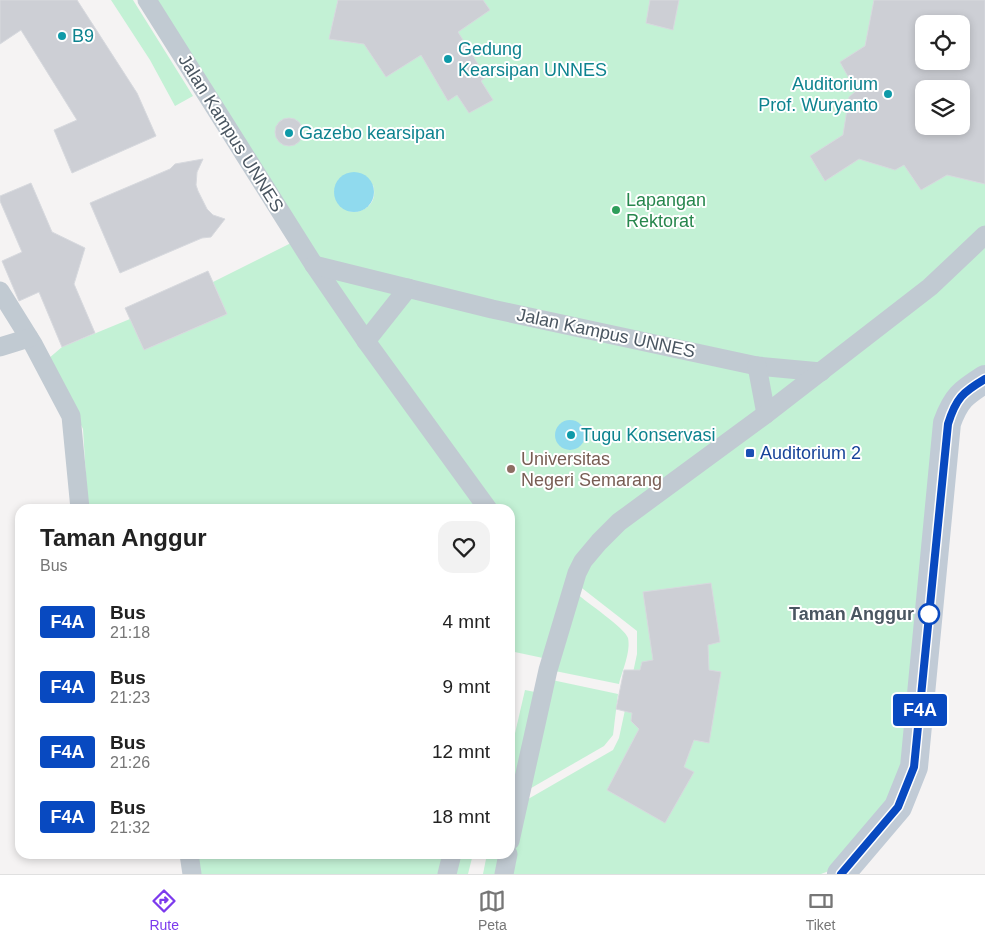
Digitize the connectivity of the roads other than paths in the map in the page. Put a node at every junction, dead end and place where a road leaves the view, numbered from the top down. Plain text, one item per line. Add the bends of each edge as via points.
1 (147, 0) edge
2 (985, 235) edge
3 (314, 265) junction
4 (408, 288) junction
5 (0, 291) edge
6 (29, 338) junction
7 (366, 341) junction
8 (0, 347) edge
9 (757, 366) junction
10 (821, 372) junction
11 (985, 379) edge
12 (766, 414) junction
13 (80, 504) edge
14 (484, 504) edge
15 (515, 818) edge
16 (190, 859) edge
17 (451, 859) edge
18 (507, 859) edge
19 (192, 874) edge
20 (447, 874) edge
21 (504, 874) edge
22 (841, 874) edge

1 - 3 street, Jalan Kampus UNNES
2 - 10 street via 930,287
3 - 4 street, Jalan Kampus UNNES
3 - 7 street, Jalan Kampus UNNES
4 - 7 street
4 - 9 street, Jalan Kampus UNNES
5 - 6 street
6 - 8 street
6 - 13 street via 71,416
7 - 14 street, Jalan Kampus UNNES
9 - 10 street, Jalan Kampus UNNES
9 - 12 street
10 - 12 street
11 - 22 main road via 964,392 953,406 948,424 914,767 898,807
12 - 15 street via 619,522 583,561 548,670
16 - 19 street
17 - 20 street
18 - 21 street

